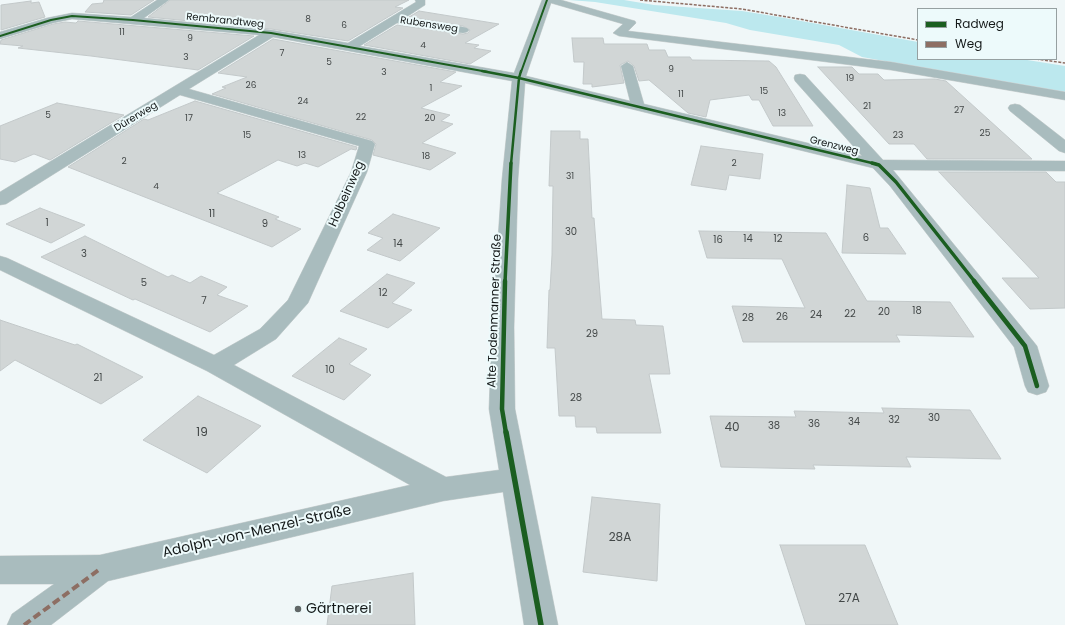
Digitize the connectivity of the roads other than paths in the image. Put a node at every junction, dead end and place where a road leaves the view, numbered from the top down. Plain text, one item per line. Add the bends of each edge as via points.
1 (164, 0) edge
2 (420, 0) edge
3 (548, 0) edge
4 (394, 19) junction
5 (133, 20) junction
6 (464, 30) dead end
7 (271, 33) junction
8 (0, 36) edge
9 (350, 47) junction
10 (627, 66) dead end
11 (519, 78) junction
12 (800, 78) dead end
13 (180, 91) junction
14 (1065, 96) edge
15 (638, 106) junction
16 (1015, 108) dead end
17 (1065, 148) edge
18 (879, 165) junction
19 (1065, 166) edge
20 (0, 200) edge
21 (0, 262) edge
22 (215, 365) junction
23 (1037, 386) dead end
24 (514, 479) junction
25 (443, 489) junction
26 (100, 569) junction
27 (0, 570) edge
28 (24, 625) edge
29 (541, 625) edge

1 - 5 street
2 - 4 street, Rubensweg via 421,3
3 - 11 street, Alte Todenmanner Straße
3 - 14 street via 631,23 619,33 891,66
4 - 6 street, Rubensweg
4 - 9 street, Rubensweg
5 - 7 street, Rembrandtweg
5 - 8 street, Rembrandtweg via 72,16
7 - 9 street, Rembrandtweg
7 - 13 street, Dürerweg
9 - 11 street, Rembrandtweg
10 - 15 street
11 - 15 street, Grenzweg
11 - 24 street, Alte Todenmanner Straße via 510,179 503,327 502,409
12 - 18 street, Grenzweg
13 - 20 street, Dürerweg
13 - 22 street, Holbeinweg via 366,144 359,172 297,303 268,334
15 - 18 street, Grenzweg
16 - 17 street
18 - 19 street, Grenzweg
18 - 23 street, Grenzweg via 896,182 1025,346
21 - 22 street
22 - 25 street
24 - 25 street, Adolph-von-Menzel-Straße
24 - 29 street, Alte Todenmanner Straße
25 - 26 street, Adolph-von-Menzel-Straße
26 - 27 street, Adolph-von-Menzel-Straße
26 - 28 street

